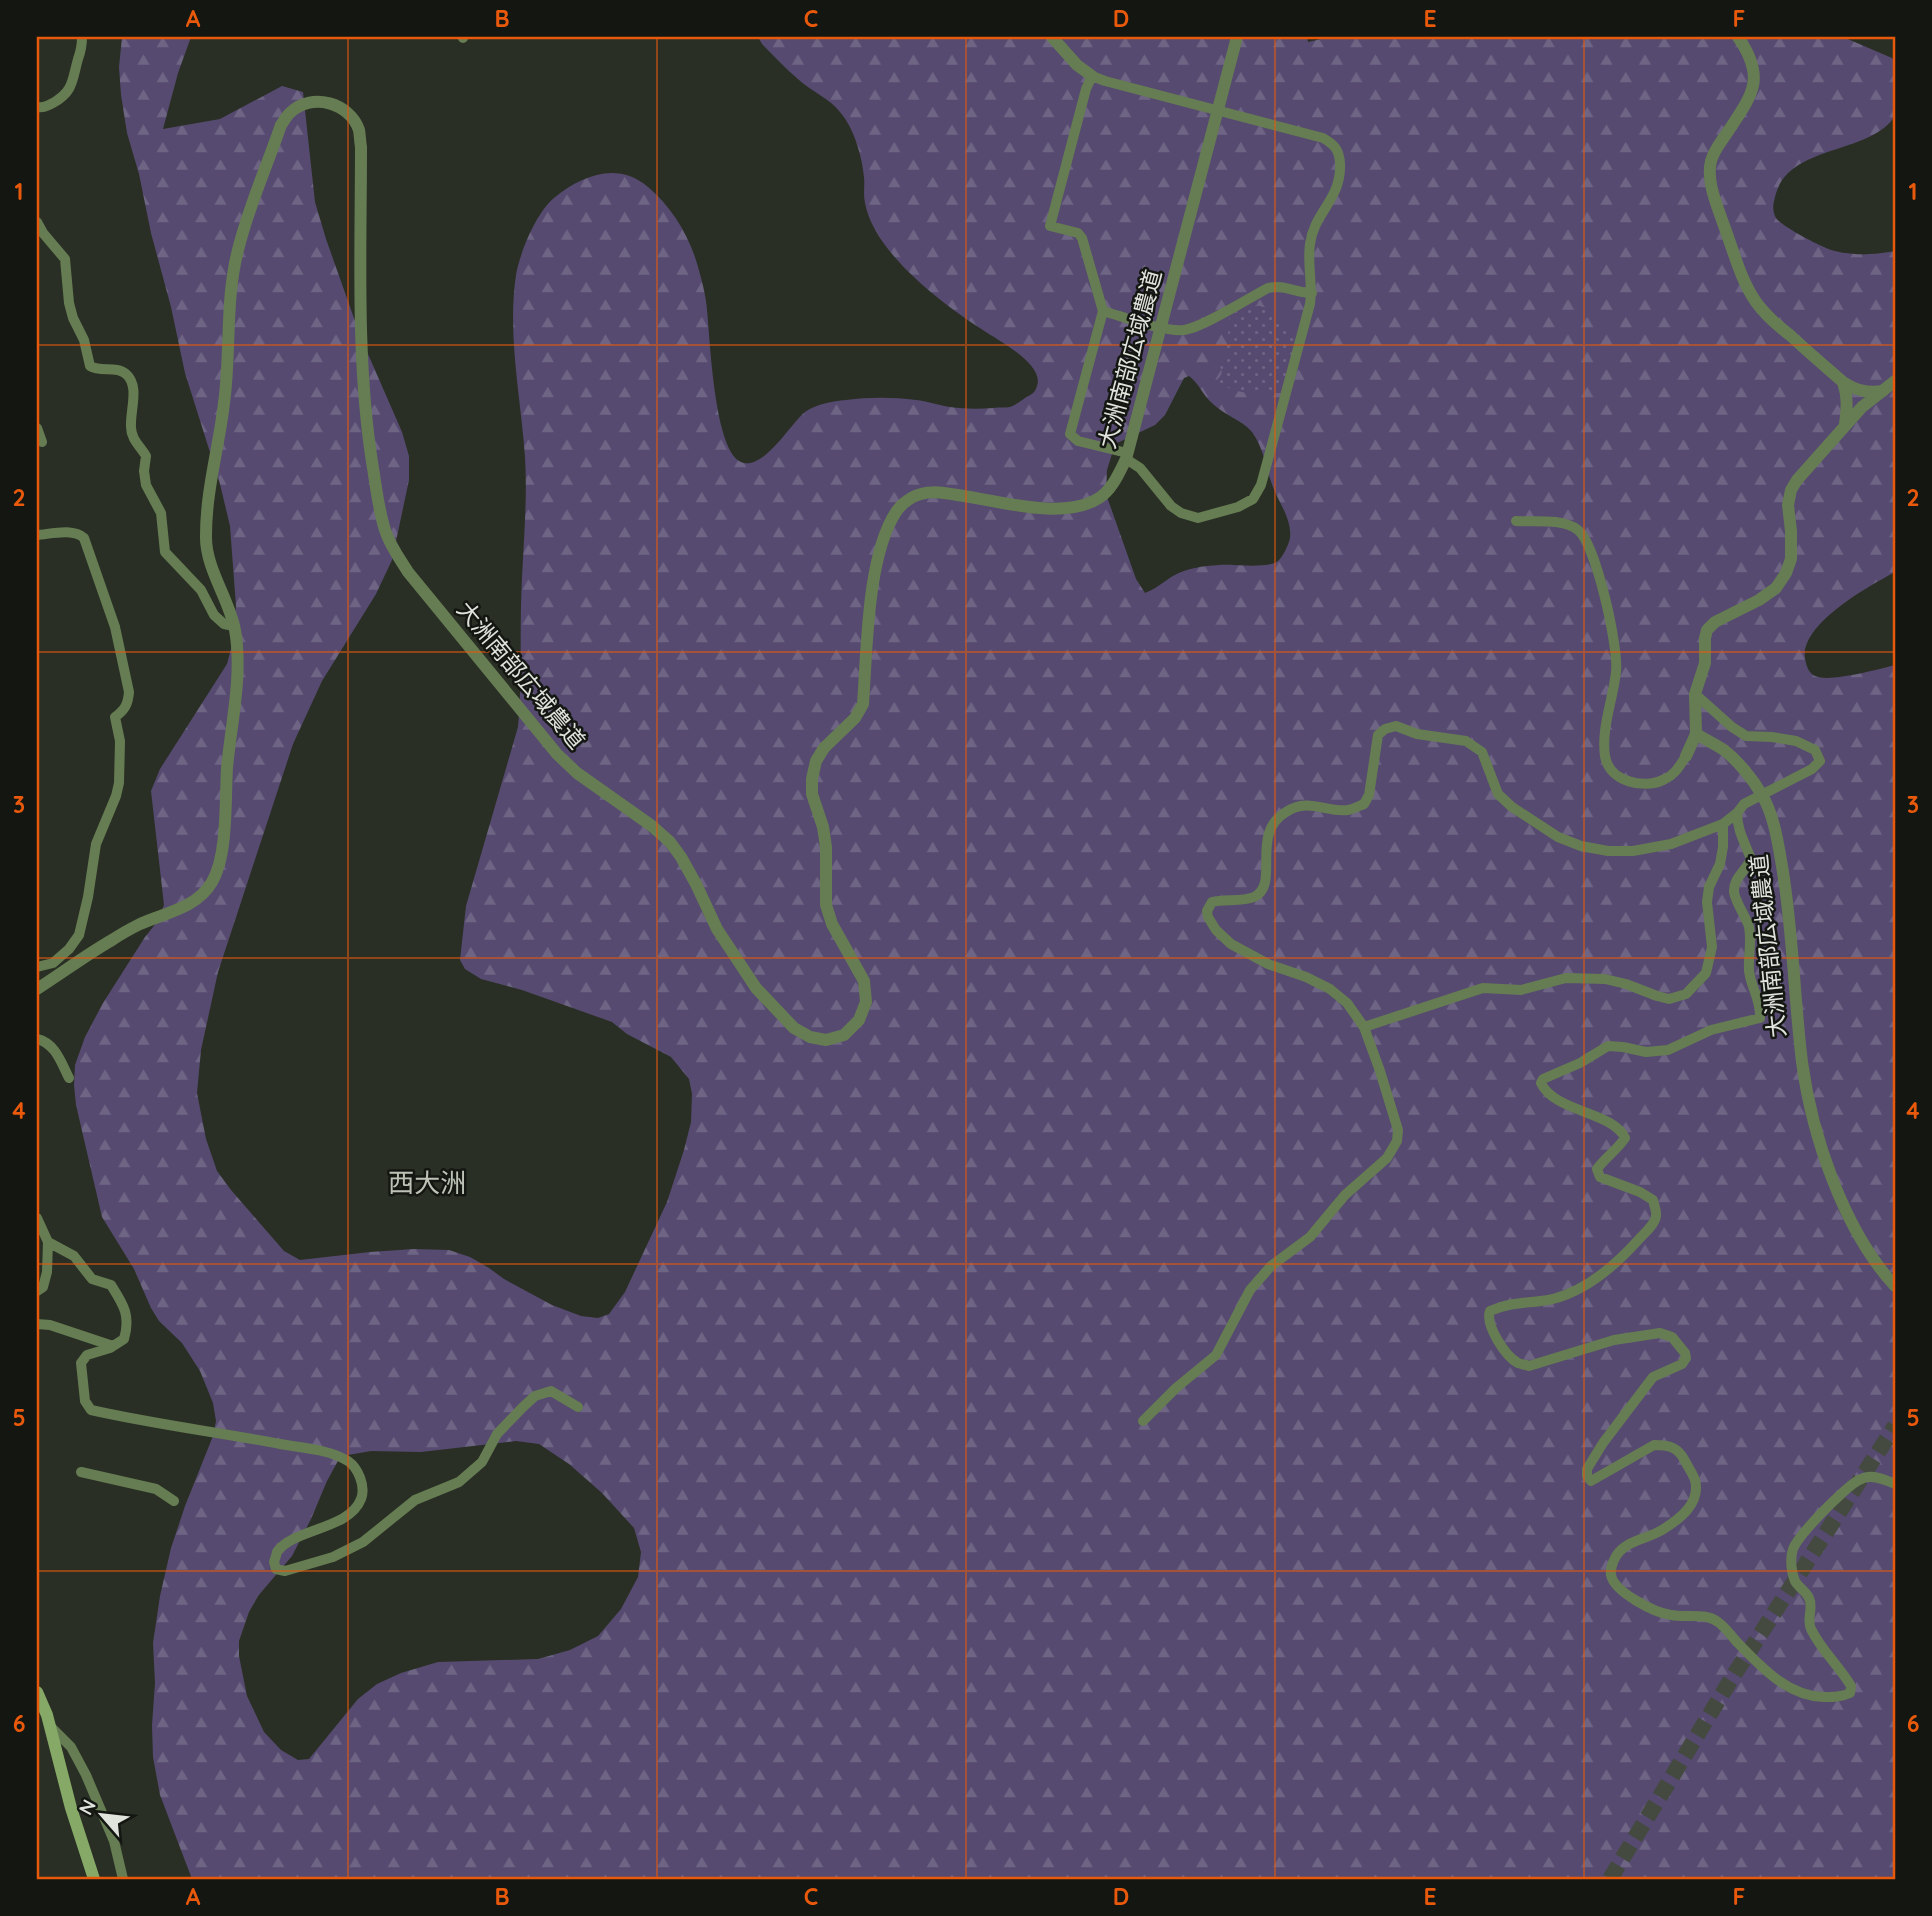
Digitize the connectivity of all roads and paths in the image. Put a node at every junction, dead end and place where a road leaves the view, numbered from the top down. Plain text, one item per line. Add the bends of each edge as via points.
1 (82, 37) edge
2 (1052, 37) edge
3 (1237, 37) edge
4 (1738, 37) edge
5 (1092, 76) junction
6 (37, 107) edge
7 (1217, 112) junction
8 (37, 222) edge
9 (1312, 293) junction
10 (1103, 312) junction
11 (1161, 327) junction
12 (1895, 381) edge
13 (1843, 382) junction
14 (1883, 391) junction
15 (1845, 424) junction
16 (37, 428) edge
17 (42, 442) dead end
18 (1126, 456) junction
19 (1516, 522) dead end
20 (37, 536) edge
21 (234, 626) junction
22 (1695, 694) junction
23 (1696, 734) junction
24 (1686, 756) joint
25 (1762, 795) junction
26 (1737, 813) junction
27 (1723, 824) junction
28 (37, 967) edge
29 (37, 989) edge
30 (1364, 1027) junction
31 (37, 1039) edge
32 (69, 1077) dead end
33 (37, 1218) edge
34 (48, 1242) junction
35 (1895, 1286) edge
36 (37, 1291) edge
37 (37, 1324) edge
38 (113, 1346) junction
39 (578, 1407) dead end
40 (1143, 1421) dead end
41 (81, 1472) dead end
42 (1895, 1484) edge
43 (174, 1501) dead end
44 (37, 1692) edge
45 (50, 1727) junction
46 (94, 1879) edge
47 (123, 1879) edge

1 - 6 street via 75,77 65,96
2 - 5 street
3 - 7 street, 大洲南部広域農道
4 - 13 street via 1754,68 1754,85 1711,163 1715,200 1755,302
5 - 7 street
5 - 10 street via 1050,226 1082,238
7 - 9 street via 1323,138 1339,153 1341,177 1310,244
7 - 11 street, 大洲南部広域農道
8 - 21 street via 65,259 71,311 90,366 121,370 133,384 131,428 146,456 146,485 161,513 165,552 201,590 214,615
9 - 11 street via 1276,286 1197,326 1183,330
9 - 18 street via 1261,485 1253,499 1198,518 1181,513
10 - 11 street
10 - 18 street via 1070,434 1078,441
11 - 18 street, 大洲南部広域農道
12 - 14 street
13 - 14 street via 1868,393
13 - 15 street
14 - 15 street
15 - 22 street via 1791,490 1791,559 1786,573 1776,588 1707,630 1705,663
16 - 17 street
18 - 21 street, 大洲南部広域農道 via 1117,478 1101,498 1081,507 1034,507 922,493 898,508 888,525 875,567 863,704 824,748 811,779 826,847 826,905 864,981 866,1002 859,1020 844,1035 826,1040 794,1028 756,988 717,929 670,842 557,754 393,548 380,513 365,411 359,129 341,107 323,101 308,102 292,111 281,125 237,251 225,403 205,539
19 - 24 street via 1567,524 1586,538 1616,651 1604,741 1605,759 1612,772 1625,780 1655,784 1678,770
20 - 28 street via 73,533 84,538 115,627 129,692 124,711 115,717 120,741 119,783 96,844 79,936 53,963
21 - 29 street, 大洲南部広域農道 via 238,664 223,839 211,883 185,906 112,939
22 - 23 street
22 - 25 street via 1746,736 1796,741 1815,750 1820,761 1812,769
23 - 24 street
23 - 25 street, 大洲南部広域農道 via 1725,751
25 - 26 street
25 - 35 street, 大洲南部広域農道 via 1779,846 1788,902 1809,1103 1850,1219 1871,1257
26 - 27 street
26 - 42 street via 1737,827 1751,859 1737,877 1734,891 1749,927 1749,972 1761,1006 1760,1018 1712,1030 1668,1050 1608,1046 1543,1079 1545,1090 1622,1133 1625,1138 1618,1149 1597,1169 1600,1177 1653,1200 1657,1215 1627,1253 1599,1276 1552,1299 1503,1305 1490,1311 1487,1318 1509,1356 1529,1366 1614,1340 1660,1333 1672,1337 1686,1358 1653,1377 1603,1443 1587,1476 1591,1482 1654,1445 1666,1445 1682,1455 1695,1480 1695,1496 1686,1513 1617,1553 1611,1577 1617,1587 1646,1606 1670,1615 1717,1622 1780,1682 1809,1697 1841,1697 1850,1693 1851,1686 1809,1625 1810,1598 1796,1581 1791,1565 1793,1548 1862,1477 1878,1476
27 - 30 street via 1720,864 1707,902 1712,947 1706,973 1686,994 1669,999 1605,979 1566,978 1521,990 1483,988
27 - 30 street via 1671,845 1633,851 1581,846 1512,807 1499,794 1482,752 1466,741 1396,726 1385,729 1378,735 1364,804 1347,810 1296,807 1283,813 1267,836 1264,889 1248,899 1212,902 1207,911 1216,930 1231,944 1330,989
30 - 40 street via 1394,1112 1397,1141 1387,1158 1345,1195 1310,1237 1271,1266 1250,1290 1216,1355
31 - 32 street via 46,1041 57,1053
33 - 34 street
34 - 36 street via 47,1272
34 - 38 street via 74,1256 92,1279 111,1285 124,1306 128,1325 124,1339
37 - 38 street
38 - 39 street via 87,1355 81,1363 85,1401 91,1410 324,1452 356,1468 362,1498 332,1524 277,1552 276,1569 285,1571 333,1557 363,1542 415,1500 459,1482 482,1462 497,1434 535,1396 551,1391
41 - 43 street via 156,1489
44 - 45 main road
45 - 46 main road
45 - 47 street via 71,1747 86,1776 114,1841

